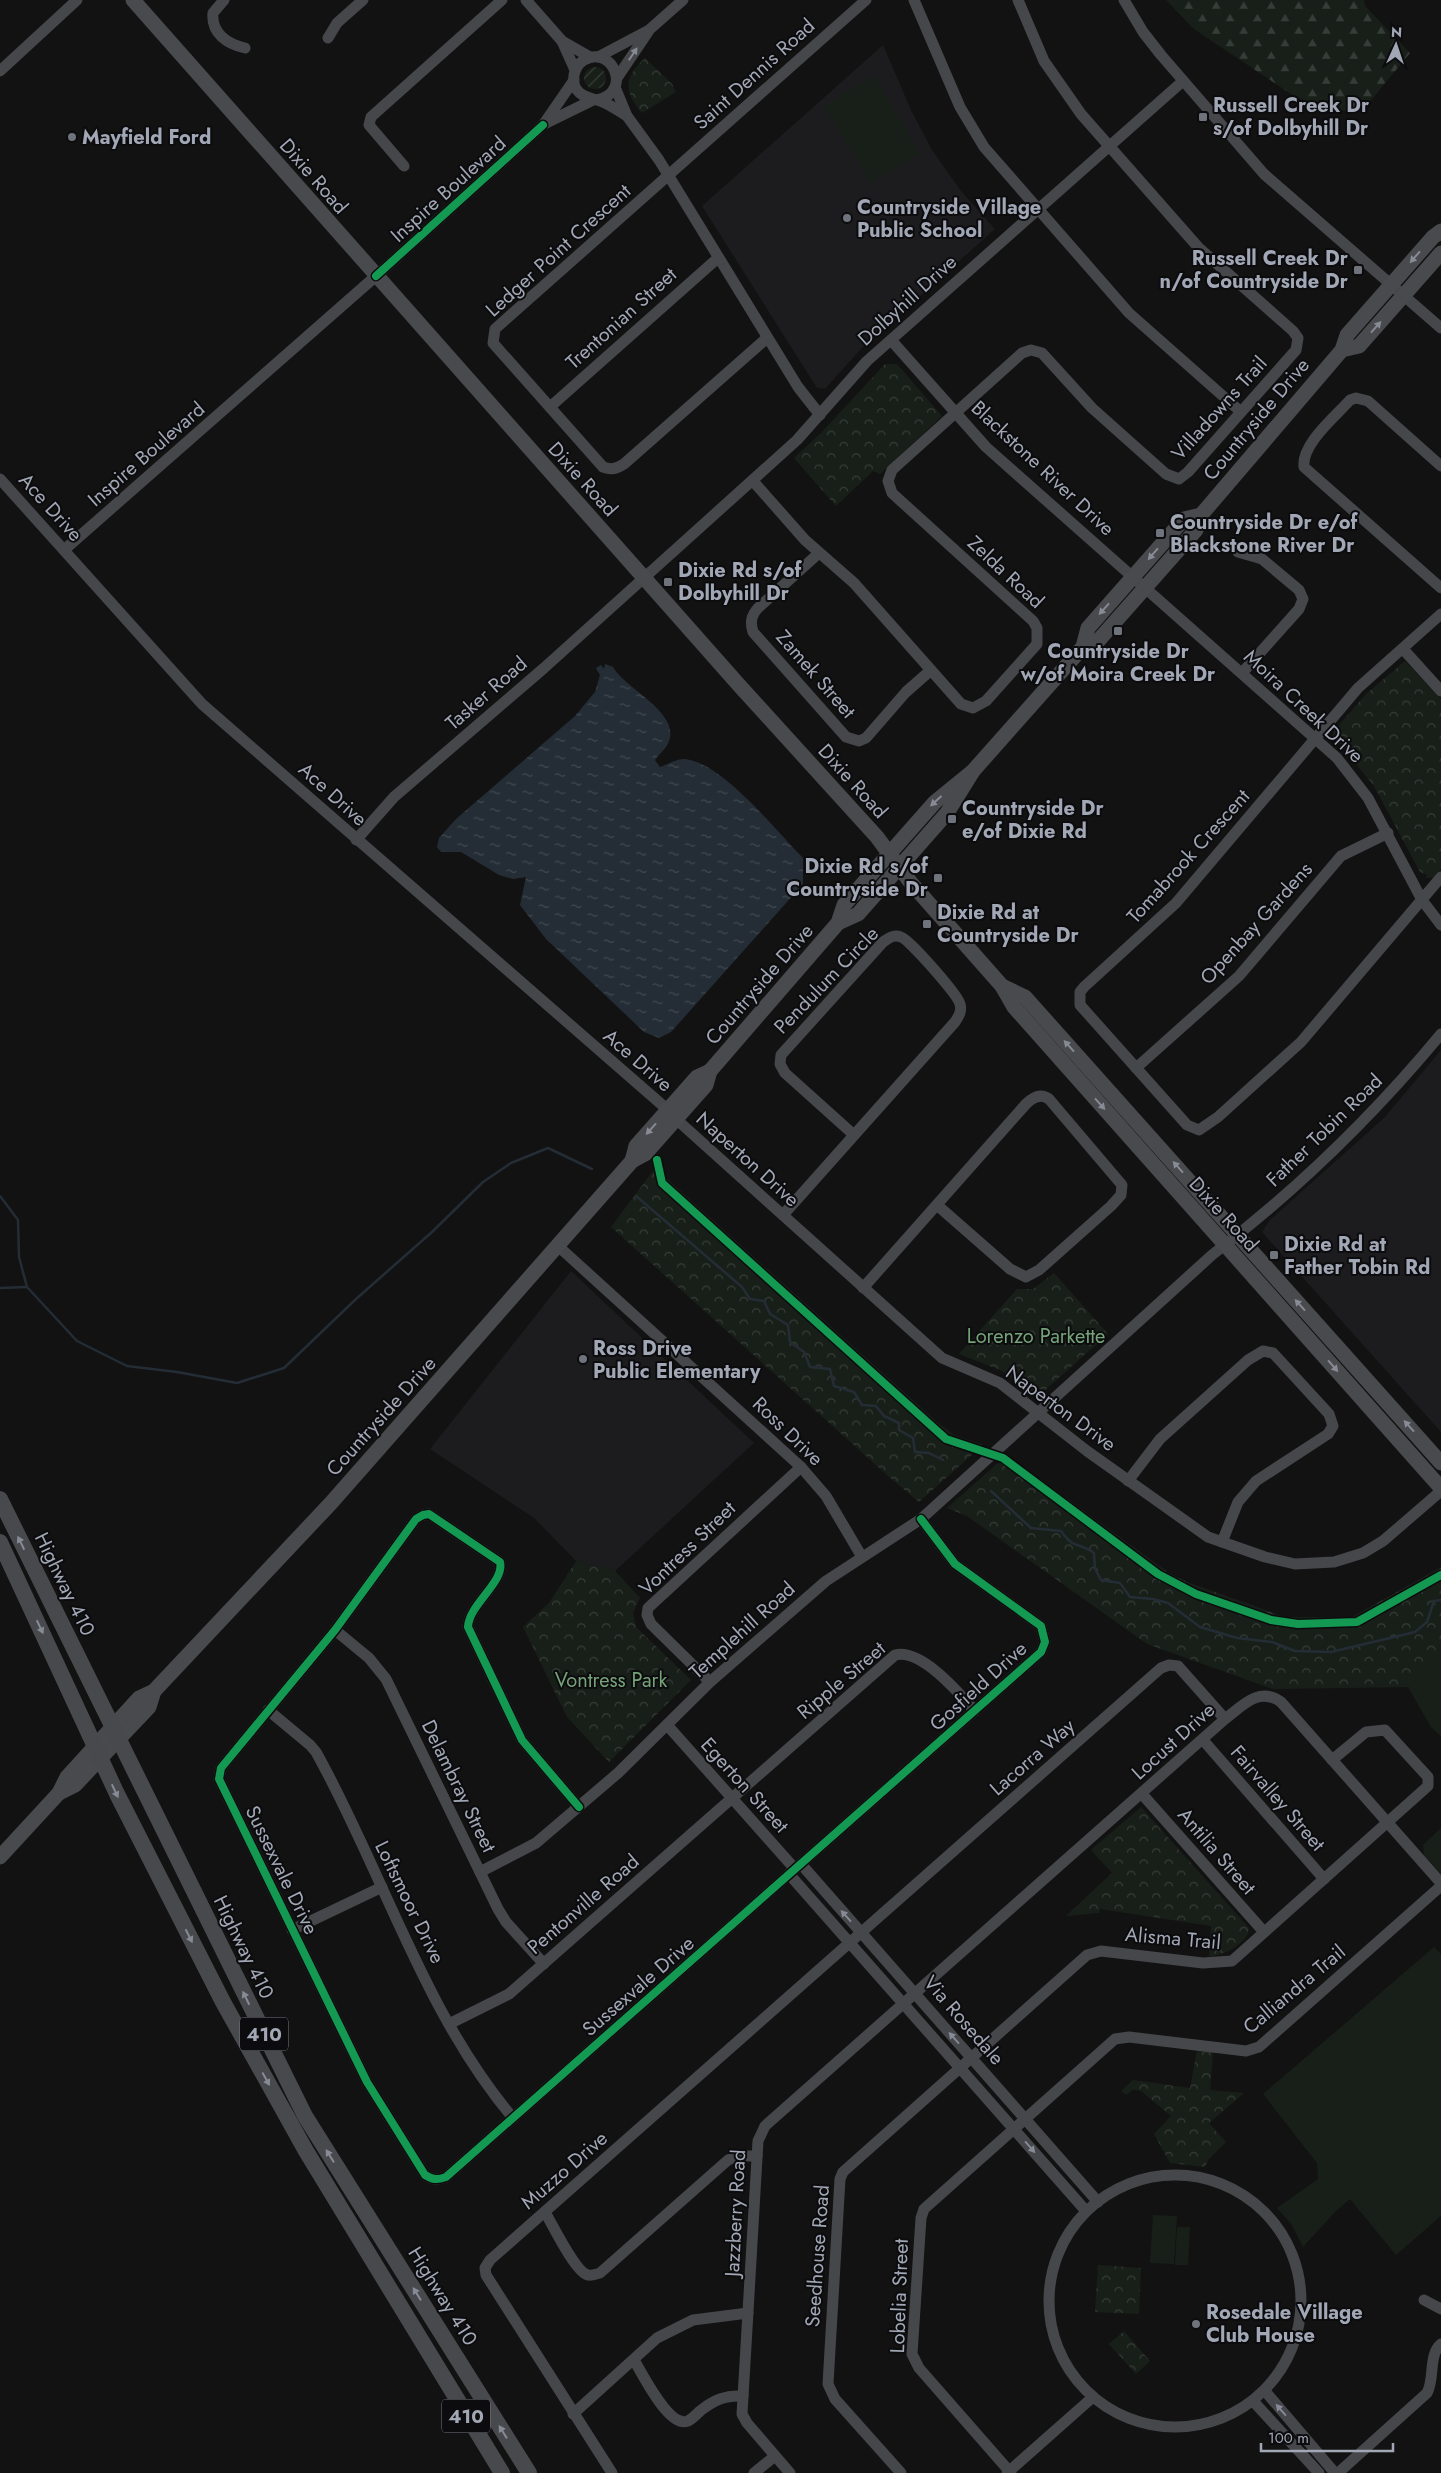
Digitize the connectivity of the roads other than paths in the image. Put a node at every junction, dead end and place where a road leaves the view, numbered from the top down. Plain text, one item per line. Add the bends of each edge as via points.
1 (77, 0) edge
2 (133, 0) edge
3 (224, 0) edge
4 (363, 0) edge
5 (502, 0) edge
6 (526, 0) edge
7 (683, 0) edge
8 (866, 0) edge
9 (914, 0) edge
10 (1018, 0) edge
11 (1124, 0) edge
12 (649, 30) junction
13 (328, 38) dead end
14 (562, 41) junction
15 (245, 48) dead end
16 (594, 57) junction
17 (0, 71) edge
18 (574, 75) junction
19 (1183, 81) junction
20 (616, 82) junction
21 (595, 100) junction
22 (627, 116) junction
23 (543, 125) junction
24 (1109, 146) junction
25 (404, 166) dead end
26 (668, 175) junction
27 (1038, 209) junction
28 (1441, 231) edge
29 (1441, 253) edge
30 (718, 258) junction
31 (376, 276) junction
32 (1392, 284) junction
33 (1404, 295) junction
34 (1441, 328) edge
35 (767, 338) junction
36 (891, 340) junction
37 (1342, 350) junction
38 (550, 407) junction
39 (1241, 412) junction
40 (955, 413) junction
41 (820, 415) junction
42 (1441, 466) edge
43 (0, 479) edge
44 (753, 481) junction
45 (1201, 515) junction
46 (64, 550) junction
47 (1238, 552) dead end
48 (819, 553) junction
49 (1133, 576) junction
50 (644, 577) junction
51 (1146, 587) junction
52 (1441, 588) edge
53 (1441, 614) edge
54 (1083, 647) junction
55 (1403, 649) junction
56 (931, 670) junction
57 (1242, 673) junction
58 (1441, 691) edge
59 (1316, 738) junction
60 (973, 771) junction
61 (1388, 833) junction
62 (356, 840) junction
63 (889, 853) junction
64 (899, 867) junction
65 (1441, 877) edge
66 (1422, 900) junction
67 (838, 922) junction
68 (1441, 926) edge
69 (1002, 986) junction
70 (1441, 1034) edge
71 (1136, 1068) junction
72 (672, 1114) junction
73 (854, 1135) junction
74 (937, 1205) junction
75 (783, 1215) junction
76 (1238, 1235) junction
77 (1225, 1245) junction
78 (558, 1246) junction
79 (863, 1288) junction
80 (1038, 1412) junction
81 (1441, 1462) edge
82 (801, 1467) junction
83 (1128, 1481) junction
84 (1441, 1489) edge
85 (0, 1498) edge
86 (922, 1519) junction
87 (0, 1542) edge
88 (1222, 1542) junction
89 (862, 1557) junction
90 (335, 1630) junction
91 (710, 1682) junction
92 (268, 1710) junction
93 (975, 1711) junction
94 (1226, 1719) junction
95 (668, 1726) junction
96 (1203, 1740) junction
97 (1332, 1760) junction
98 (1142, 1794) junction
99 (732, 1798) junction
100 (579, 1807) junction
101 (1388, 1823) junction
102 (0, 1856) edge
103 (795, 1869) junction
104 (480, 1872) junction
105 (1324, 1880) junction
106 (1441, 1885) edge
107 (382, 1887) junction
108 (292, 1930) junction
109 (1264, 1932) junction
110 (861, 1933) junction
111 (850, 1942) junction
112 (544, 1964) junction
113 (915, 1994) junction
114 (904, 2004) junction
115 (449, 2024) junction
116 (971, 2057) junction
117 (960, 2067) junction
118 (513, 2118) junction
119 (1025, 2119) junction
120 (1014, 2129) junction
121 (757, 2156) junction
122 (1098, 2202) junction
123 (1086, 2211) junction
124 (545, 2212) junction
125 (1424, 2300) dead end
126 (1441, 2309) edge
127 (748, 2313) junction
128 (1441, 2344) edge
129 (634, 2360) junction
130 (1265, 2391) junction
131 (743, 2396) junction
132 (1093, 2397) junction
133 (1253, 2401) junction
134 (573, 2414) junction
135 (776, 2456) junction
136 (1009, 2472) edge
137 (502, 2473) edge
138 (529, 2473) edge
139 (612, 2473) edge
140 (754, 2473) edge
141 (790, 2473) edge
142 (901, 2473) edge
143 (1319, 2473) edge
144 (1337, 2473) edge

1 - 17 street
2 - 31 main road, Dixie Road
3 - 15 street via 213,13 214,26 231,44
4 - 13 street via 337,23
5 - 25 street via 370,117 368,125
6 - 14 street
7 - 12 street
8 - 26 street, Saint Dennis Road
9 - 27 street via 960,107 984,146
10 - 24 street via 1044,61 1059,85
11 - 19 street via 1143,32
12 - 16 street
20 -> 12 street
14 - 16 street
14 - 18 street
16 - 18 street via 582,61
16 - 20 street via 612,66
18 - 21 street via 580,93
18 - 23 street, Inspire Boulevard
19 - 24 street, Dolbyhill Drive
19 - 32 street via 1264,174
20 - 21 street via 607,96
20 - 22 street
21 - 22 street
21 - 23 street, Inspire Boulevard
22 - 26 street
23 - 31 street, Inspire Boulevard
24 - 27 street, Dolbyhill Drive
24 - 39 street, Villadowns Trail via 1202,252 1298,338 1296,350
26 - 30 street
26 - 38 street, Ledger Point Crescent via 495,329 493,343
27 - 36 street, Dolbyhill Drive
27 - 39 street via 1129,313
28 -> 32 main road, Countryside Drive
29 - 33 main road, Countryside Drive
30 - 35 street
30 - 38 street, Trentonian Street
31 - 46 street, Inspire Boulevard
31 - 50 main road, Dixie Road
32 - 33 street
32 - 37 main road, Countryside Drive via 1347,335
33 - 34 street
37 -> 33 main road, Countryside Drive via 1359,346
35 - 38 street, Ledger Point Crescent via 617,469 602,466
35 - 41 street
36 - 40 street, Blackstone River Drive
36 - 41 street, Dolbyhill Drive via 867,361
37 - 45 main road, Countryside Drive
39 - 40 street, Villadowns Trail via 1179,478 1166,474 1099,415 1042,352 1030,350 1022,353
40 - 49 street, Blackstone River Drive via 986,447
40 - 56 street, Zelda Road via 892,470 889,487 896,497 1033,621 1038,636 1036,644 980,706 973,708 961,704
41 - 44 street, Dolbyhill Drive
42 - 52 street via 1368,401 1356,398 1350,400 1308,447 1303,460 1304,467
43 - 46 street, Ace Drive
44 - 48 street, Zelda Road
44 - 50 street, Dolbyhill Drive
45 -> 49 main road, Countryside Drive via 1184,520
45 - 51 main road, Countryside Drive via 1196,530
46 - 62 street, Ace Drive via 202,704
47 - 57 street via 1262,559 1299,590 1303,600
48 - 56 street, Zelda Road via 854,583
48 - 56 street, Zamek Street via 758,608 751,624 753,632 846,737 859,741 866,738 906,692
49 - 51 street, Blackstone River Drive
49 -> 54 main road, Countryside Drive via 1088,628
50 - 62 street, Tasker Road via 394,797
50 - 63 main road, Dixie Road
51 - 54 main road, Countryside Drive via 1098,641
51 - 57 street, Moira Creek Drive
53 - 55 street, Tomabrook Crescent
54 - 60 main road, Countryside Drive
55 - 58 street
55 - 59 street, Tomabrook Crescent via 1358,688
57 - 59 street, Moira Creek Drive
59 - 61 street, Moira Creek Drive via 1338,758 1358,784
59 - 71 street, Tomabrook Crescent via 1165,914 1080,992 1080,1005
60 -> 63 main road, Countryside Drive via 934,802
60 - 64 main road, Countryside Drive via 946,813
61 - 66 street, Moira Creek Drive
61 - 71 street, Openbay Gardens via 1341,856 1239,976
62 - 72 street, Ace Drive
63 - 64 main road, Dixie Road
63 - 67 main road, Countryside Drive via 844,904
64 - 67 main road, Countryside Drive via 858,914
64 - 69 main road, Dixie Road
65 - 66 street, Tomabrook Crescent
66 - 68 street, Moira Creek Drive
66 - 71 street, Tomabrook Crescent via 1301,1042 1205,1127 1193,1129 1187,1125
67 - 72 main road, Countryside Drive via 710,1071 697,1077
76 -> 69 main road, Dixie Road via 1025,997
69 -> 77 main road, Dixie Road via 1014,1007
70 - 76 street, Father Tobin Road via 1374,1113
72 - 75 street, Naperton Drive
72 - 78 main road, Countryside Drive via 636,1146 632,1162
73 - 73 street, Pendulum Circle via 960,1014 957,997 910,943 900,936 883,942 781,1054 780,1064 785,1073
73 - 75 street, Pendulum Circle
74 - 74 street via 1010,1268 1026,1277 1039,1270 1115,1202 1121,1195 1122,1185 1055,1105 1041,1096 1026,1104
74 - 79 street
75 - 79 street, Naperton Drive
76 - 77 street, Father Tobin Road
81 -> 76 main road, Dixie Road
77 - 80 street
77 -> 84 main road, Dixie Road
78 - 82 street, Ross Drive
78 - 102 main road, Countryside Drive via 331,1502
79 - 80 street, Naperton Drive via 942,1358 1000,1383
80 - 83 street, Naperton Drive
80 - 86 street, Templehill Road
82 - 89 street, Ross Drive via 832,1505
82 - 91 street, Vontress Street via 648,1608 647,1615 652,1624
83 - 88 street, Naperton Drive via 1193,1528
83 - 88 street via 1156,1443 1248,1360 1263,1351 1273,1353 1329,1414 1333,1426 1328,1434 1256,1481 1238,1502
84 - 88 street, Naperton Drive via 1383,1541 1346,1559 1321,1564 1295,1564
138 -> 85 highway, Highway 410 / 410 via 304,2116
86 - 89 street, Templehill Road
86 - 93 street, Gosfield Drive via 955,1564 1041,1626 1044,1632 1041,1652
87 -> 137 highway, Highway 410 / 410 via 117,1794 223,2002 306,2151
89 - 91 street, Templehill Road via 826,1581
90 - 92 street, Sussexvale Drive
90 - 100 street, Sussexvale Drive via 416,1520 423,1515 433,1515 496,1558 501,1566 500,1574 472,1612 468,1627 522,1740
90 - 104 street, Delambray Street via 369,1658 386,1679
91 - 95 street, Templehill Road
92 - 107 street, Loftsmoor Drive via 316,1752
92 - 108 street, Sussexvale Drive via 223,1764 220,1779
93 - 99 street, Ripple Street via 946,1680 917,1658 911,1654 895,1655
93 - 103 street, Gosfield Drive
94 - 96 street, Locust Drive
94 - 97 street, Locust Drive via 1251,1698 1263,1695 1275,1698
94 - 110 street, Lacorra Way via 1182,1670 1174,1665 1165,1666
95 - 99 street, Egerton Street
95 - 100 street, Templehill Road
96 - 98 street, Locust Drive
96 - 105 street, Fairvalley Street
97 - 101 street, Locust Drive
97 - 101 street, Alisma Trail via 1366,1732 1379,1729 1390,1734 1428,1777 1428,1782 1426,1790
98 - 109 street, Antilia Street
98 - 113 street, Locust Drive
99 - 103 street, Egerton Street
99 - 112 street, Pentonville Road
100 - 104 street, Templehill Road via 529,1849
101 - 105 street, Alisma Trail
101 - 106 street, Locust Drive
110 -> 103 street, Via Rosedale
103 - 111 street, Via Rosedale
103 - 118 street, Sussexvale Drive
104 - 112 street, Delambray Street via 502,1916
105 - 109 street, Alisma Trail
106 - 119 street, Calliandra Trail via 1259,2047 1246,2051 1129,2037 1115,2040
107 - 108 street
107 - 115 street, Loftsmoor Drive
108 - 118 street, Sussexvale Drive via 367,2082 425,2175 438,2180 446,2177
109 - 116 street, Alisma Trail via 1232,1961 1225,1963 1101,1951 1091,1953
110 - 111 street, Muzzo Drive
110 - 113 street, Via Rosedale
111 - 114 street, Via Rosedale
111 - 124 street, Muzzo Drive
112 - 115 street, Pentonville Road via 509,1994
113 - 114 street, Locust Drive
116 -> 113 street, Via Rosedale
114 - 117 street, Via Rosedale
114 - 121 street, Jazzberry Road via 765,2126 759,2135
115 - 118 street, Loftsmoor Drive via 487,2088
116 - 117 street, Alisma Trail
116 - 119 street, Via Rosedale
117 - 120 street, Via Rosedale
117 - 142 street, Seedhouse Road via 846,2166 840,2179 828,2384 835,2399
119 - 120 street, Calliandra Trail
119 - 122 street, Via Rosedale
120 -> 123 street, Via Rosedale
120 - 136 street, Lobelia Street via 927,2204 922,2213 912,2354 919,2368
121 - 124 street via 737,2156 728,2160 594,2275 588,2275 579,2268
121 - 127 street, Jazzberry Road
122 - 123 street
122 - 130 street via 1127,2185 1155,2177 1181,2175 1219,2183 1249,2199 1264,2212 1289,2248 1297,2269 1301,2297 1295,2338 1281,2368
123 - 132 street via 1057,2256 1049,2306 1052,2330 1064,2360
124 - 134 street, Muzzo Drive via 490,2260 485,2272
125 - 126 street
127 - 129 street via 693,2320 657,2338
127 - 131 street, Jazzberry Road
128 - 144 street via 1434,2352 1431,2386 1427,2394
129 - 131 street via 666,2412 680,2421 688,2421 717,2399
129 - 134 street
130 - 133 street
144 -> 130 street
131 - 135 street, Jazzberry Road via 742,2414
132 - 133 street via 1127,2417 1173,2426 1215,2420
132 - 136 street
133 - 143 street
134 - 139 street, Muzzo Drive
135 - 140 street
135 - 141 street, Jazzberry Road

